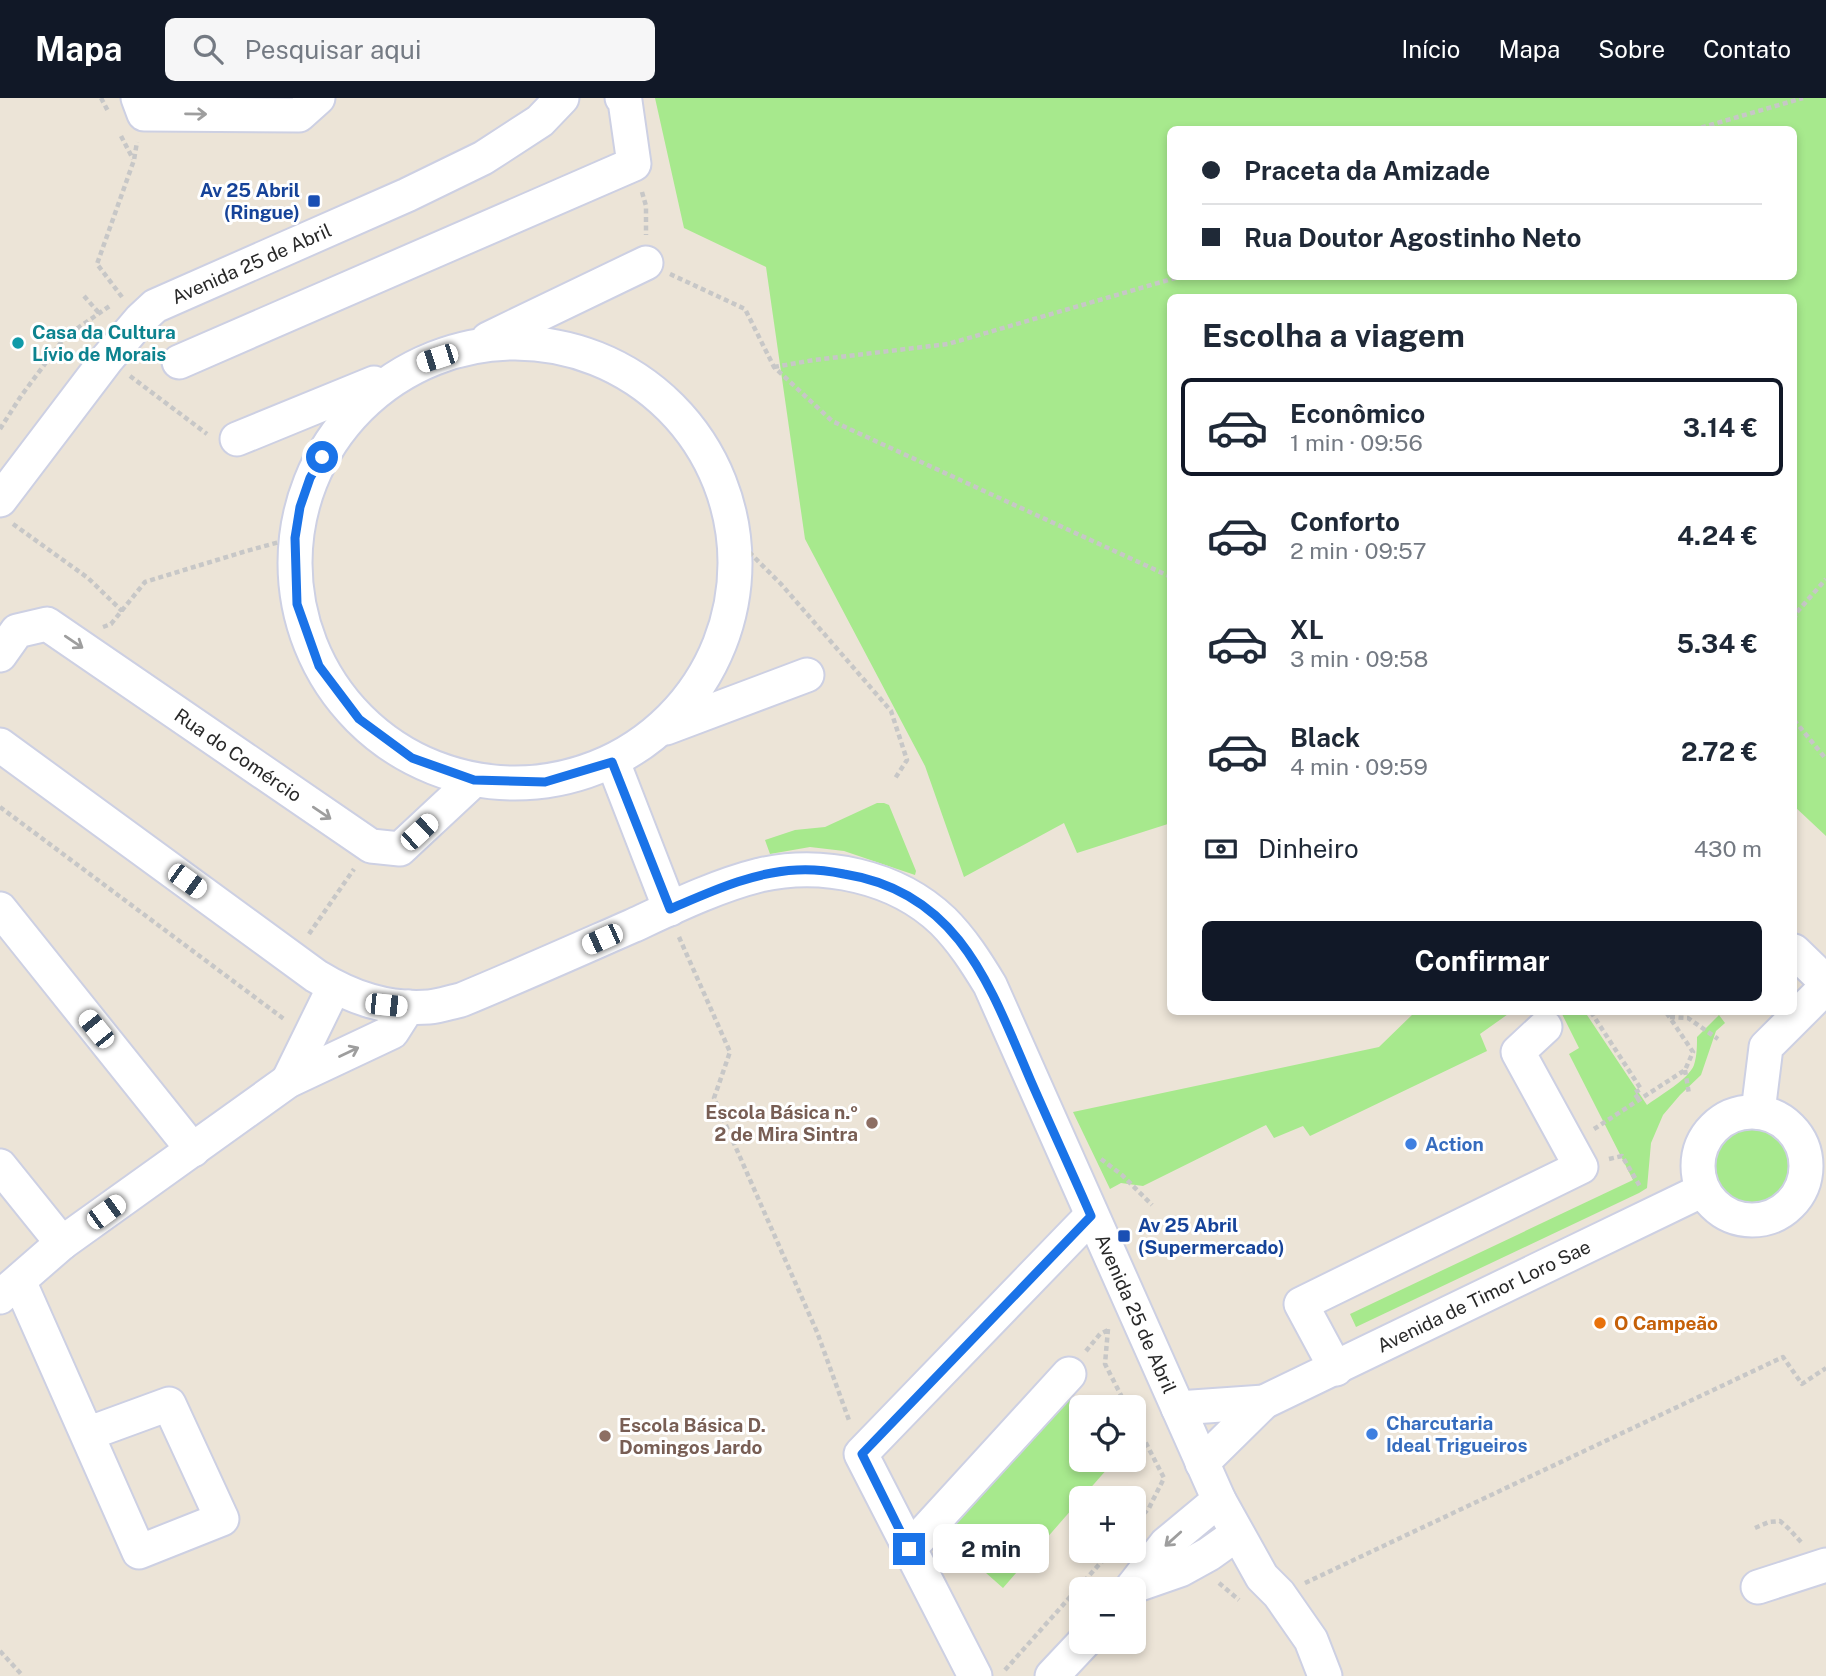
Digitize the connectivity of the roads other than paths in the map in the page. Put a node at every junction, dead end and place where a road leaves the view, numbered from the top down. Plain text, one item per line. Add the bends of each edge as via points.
1 (138, 98) edge
2 (318, 98) edge
3 (562, 98) edge
4 (622, 98) edge
5 (646, 263) road end
6 (477, 345) junction
7 (179, 362) dead end
8 (418, 364) junction
9 (237, 439) dead end
10 (6, 511) edge
11 (0, 655) edge
12 (807, 675) dead end
13 (661, 731) junction
14 (0, 746) edge
15 (612, 762) junction
16 (474, 780) junction
17 (0, 909) edge
18 (674, 921) junction
19 (1797, 954) edge
20 (1826, 985) edge
21 (334, 987) junction
22 (408, 1007) junction
23 (1797, 1015) edge
24 (1797, 1015) edge
25 (1545, 1027) dead end
26 (288, 1081) junction
27 (1758, 1112) junction
28 (192, 1150) junction
29 (0, 1167) edge
30 (1703, 1190) junction
31 (1091, 1216) junction
32 (62, 1243) junction
33 (9, 1289) edge
34 (1336, 1368) junction
35 (1069, 1374) road end
36 (1264, 1402) junction
37 (1178, 1409) junction
38 (87, 1434) junction
39 (1202, 1463) junction
40 (1219, 1500) junction
41 (1237, 1534) junction
42 (909, 1549) junction
43 (1822, 1566) edge
44 (1194, 1576) junction
45 (1141, 1577) edge
46 (1146, 1585) edge
47 (1270, 1585) junction
48 (1758, 1587) dead end
49 (1073, 1654) edge
50 (975, 1676) edge
51 (1052, 1676) edge
52 (1325, 1676) edge

1 -> 2 street via 144,114 299,115
3 - 10 street, Avenida 25 de Abril via 541,121 483,158 155,306 107,359
4 - 7 street via 634,164
5 - 6 street
6 - 8 street
6 - 13 street via 539,342 611,363 673,407 717,468 737,540 736,593 722,645 697,692
8 - 9 street
8 - 16 street via 366,399 334,435 310,478 295,538 297,604 319,666 359,719 412,758
11 -> 16 street, Rua do Comércio via 17,631 47,624 370,846 400,849
12 - 13 street
13 - 15 street
14 - 21 street, Avenida 25 de Abril
15 - 16 street via 545,782
15 - 18 street
17 - 28 street
18 - 22 street, Avenida 25 de Abril via 461,1000
18 - 31 street, Avenida 25 de Abril via 729,884 796,870 862,877 917,901 966,947 990,985
19 - 20 street
20 - 23 street
21 - 22 street, Avenida 25 de Abril via 366,1001
21 - 26 street
26 -> 22 street via 392,1032
24 - 27 street via 1766,1047
25 - 34 street via 1518,1052 1576,1156 1301,1304
26 - 28 street
27 - 30 street via 1741,1113 1712,1129 1698,1158
27 - 30 street via 1777,1118 1793,1131 1803,1149 1802,1189 1773,1217 1752,1221 1715,1207
28 - 32 street
29 - 32 street
30 - 34 street, Avenida de Timor Loro Sae
31 - 37 street, Avenida 25 de Abril via 1118,1322
31 - 42 street via 862,1454
32 - 33 street
33 - 38 street
34 - 36 street, Avenida de Timor Loro Sae
35 - 42 street
36 - 37 street, Avenida de Timor Loro Sae
36 - 39 street, Avenida de Timor Loro Sae
37 - 39 street, Avenida 25 de Abril
38 - 38 street via 139,1552 222,1519 169,1404
39 - 40 street, Avenida 25 de Abril
40 - 41 street, Avenida 25 de Abril
40 -> 45 street via 1167,1544
41 - 44 street via 1209,1554
41 - 47 street, Avenida 25 de Abril
42 - 50 street
43 - 48 street
44 - 46 street
44 - 47 street via 1204,1569
47 - 52 street, Avenida 25 de Abril via 1311,1640
49 - 51 street

